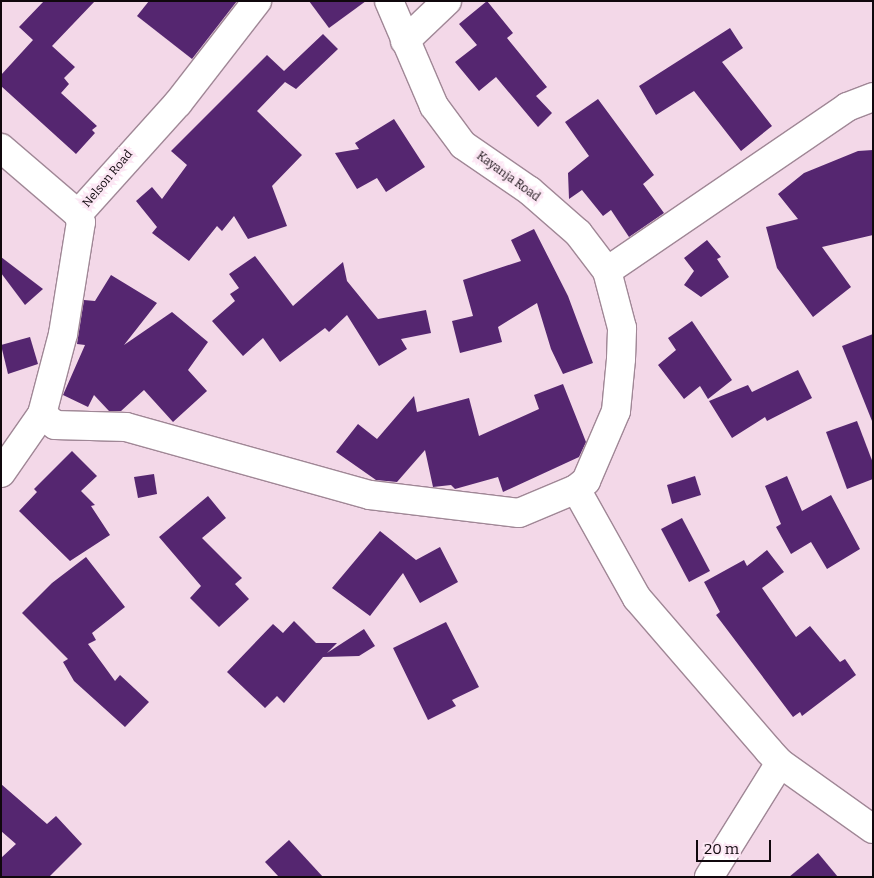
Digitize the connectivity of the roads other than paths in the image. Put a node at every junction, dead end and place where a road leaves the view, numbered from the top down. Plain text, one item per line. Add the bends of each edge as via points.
1 (257, 1) edge
2 (389, 1) edge
3 (447, 1) edge
4 (405, 41) junction
5 (873, 97) edge
6 (1, 148) edge
7 (78, 214) junction
8 (606, 271) junction
9 (42, 414) junction
10 (1, 474) edge
11 (576, 489) junction
12 (780, 763) junction
13 (873, 829) edge
14 (709, 877) edge

1 - 7 street, Nelson Road via 178,103
2 - 4 street, Kayanja Road
3 - 4 street
4 - 8 street, Kayanja Road via 434,106 463,145 530,191 578,233
5 - 8 street via 847,107
6 - 7 street
7 - 9 street, Nelson Road via 82,222 63,334
8 - 11 street, Kayanja Road via 622,328 616,411 586,481
9 - 10 street, Nelson Road
9 - 11 street via 55,425 126,427 370,495 519,512
11 - 12 street via 637,598
12 - 13 street
12 - 14 street

